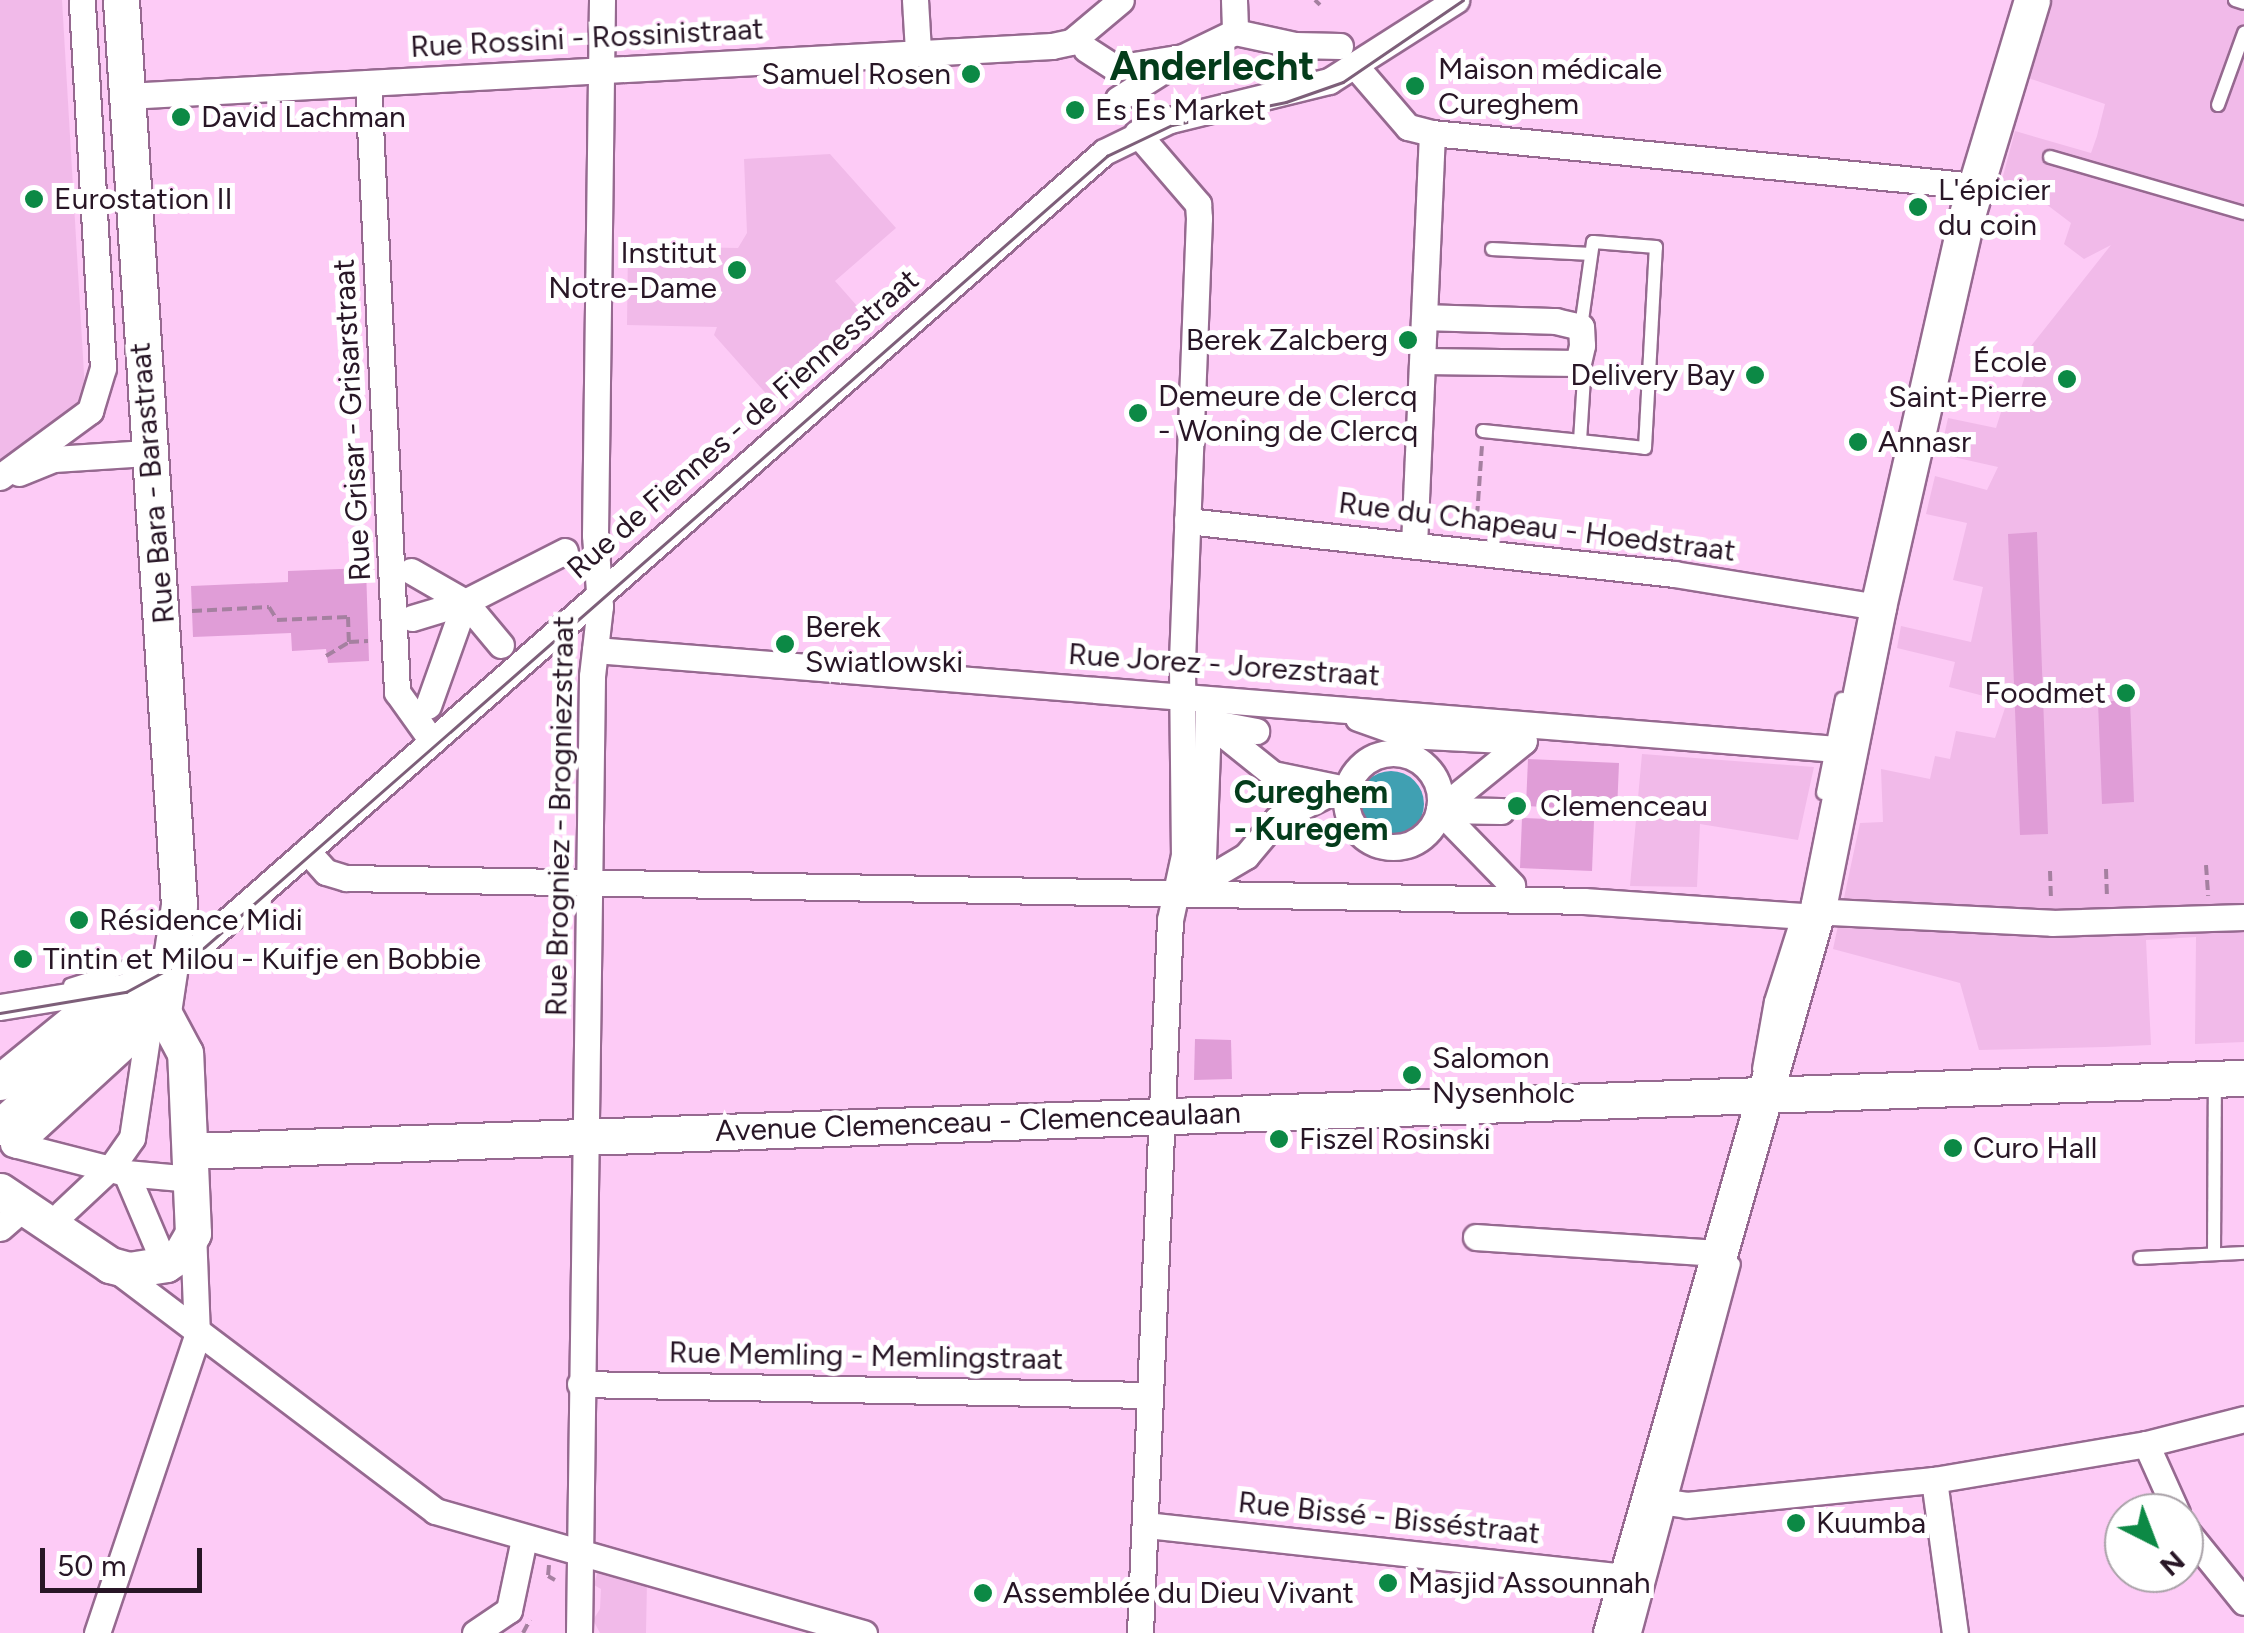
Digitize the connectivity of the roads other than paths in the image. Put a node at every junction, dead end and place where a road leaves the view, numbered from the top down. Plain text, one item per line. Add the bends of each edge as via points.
1 (82, 0) edge
2 (120, 0) edge
3 (602, 0) edge
4 (915, 0) edge
5 (1121, 0) edge
6 (1234, 0) edge
7 (2032, 0) edge
8 (2235, 0) edge
9 (1454, 1) edge
10 (2244, 3) edge
11 (1235, 32) junction
12 (2244, 34) edge
13 (1340, 46) dead end
14 (1086, 49) dead end
15 (918, 52) junction
16 (1183, 57) junction
17 (1357, 68) junction
18 (602, 70) junction
19 (368, 83) junction
20 (126, 96) junction
21 (1118, 99) dead end
22 (2218, 106) dead end
23 (1137, 134) junction
24 (1432, 134) junction
25 (2050, 157) dead end
26 (1976, 186) junction
27 (2244, 213) edge
28 (1492, 249) dead end
29 (1590, 254) junction
30 (1425, 318) junction
31 (1581, 327) junction
32 (1423, 361) junction
33 (1578, 362) junction
34 (1482, 431) road end
35 (1580, 441) junction
36 (147, 453) junction
37 (0, 479) edge
38 (1187, 521) junction
39 (1414, 545) junction
40 (565, 551) dead end
41 (411, 571) dead end
42 (597, 596) junction
43 (465, 602) junction
44 (1870, 605) junction
45 (412, 618) dead end
46 (502, 645) dead end
47 (595, 650) junction
48 (428, 706) dead end
49 (1200, 709) junction
50 (432, 741) junction
51 (1405, 745) junction
52 (1840, 749) junction
53 (1344, 789) junction
54 (1439, 810) junction
55 (1501, 811) dead end
56 (307, 851) junction
57 (590, 882) junction
58 (1512, 886) dead end
59 (1175, 896) junction
60 (1815, 914) junction
61 (2244, 917) edge
62 (170, 966) junction
63 (0, 1007) edge
64 (2230, 1079) edge
65 (0, 1082) edge
66 (1766, 1094) junction
67 (1162, 1115) junction
68 (585, 1136) junction
69 (10, 1138) edge
70 (186, 1165) junction
71 (119, 1170) junction
72 (8, 1208) edge
73 (63, 1212) dead end
74 (193, 1233) junction
75 (1476, 1236) dead end
76 (2244, 1253) edge
77 (1720, 1254) junction
78 (2214, 1254) junction
79 (162, 1258) dead end
80 (2140, 1258) dead end
81 (110, 1265) junction
82 (198, 1335) junction
83 (580, 1384) junction
84 (1150, 1395) junction
85 (2244, 1419) edge
86 (2146, 1444) junction
87 (1934, 1480) junction
88 (2167, 1493) edge
89 (1658, 1502) junction
90 (1146, 1526) junction
91 (524, 1539) junction
92 (2204, 1553) edge
93 (578, 1555) junction
94 (1626, 1577) junction
95 (2244, 1602) edge
96 (97, 1633) edge
97 (475, 1633) edge
98 (579, 1633) edge
99 (864, 1633) edge
100 (1140, 1633) edge
101 (1612, 1633) edge
102 (1635, 1633) edge
103 (1955, 1633) edge

1 - 37 street via 103,368 90,411
2 - 20 main road, Rue Bara - Barastraat
3 - 18 street, Rue Brogniez - Brogniezstraat
4 - 15 street
5 - 15 street, Rue Rossini - Rossinistraat via 1071,42
6 - 11 street
7 - 26 main road via 1998,140
8 - 10 lane
9 - 17 street, Rue de Fiennes - de Fiennesstraat
11 - 13 street
11 - 16 street
12 - 22 lane
14 - 16 street via 1114,68
15 - 18 street, Rue Rossini - Rossinistraat
16 - 21 street
17 - 23 street, Rue de Fiennes - de Fiennesstraat via 1304,90
17 - 24 street via 1408,127
18 - 19 street, Rue Rossini - Rossinistraat
18 - 42 street, Rue Brogniez - Brogniezstraat
19 - 20 street, Rue Rossini - Rossinistraat
19 - 50 street, Rue Grisar - Grisarstraat via 397,692
20 - 36 main road, Rue Bara - Barastraat
23 - 38 street via 1198,204
23 - 42 street, Rue de Fiennes - de Fiennesstraat via 1078,172
24 - 26 street
24 - 30 street
25 - 27 lane
26 - 44 main road via 1892,544
28 - 29 lane
29 - 31 lane
29 - 35 lane via 1593,242 1656,247 1644,448
30 - 31 street
30 - 32 street
31 - 33 street
32 - 33 street
32 - 39 street
33 - 35 lane via 1584,376
34 - 35 lane
36 - 37 street via 54,459
36 - 62 main road, Rue Bara - Barastraat via 176,858
38 - 39 street, Rue du Chapeau - Hoedstraat
38 - 49 street
39 - 44 street, Rue du Chapeau - Hoedstraat via 1674,574
40 - 43 street
41 - 43 street
42 - 47 street, Rue Brogniez - Brogniezstraat
42 - 50 street, Rue de Fiennes - de Fiennesstraat
43 - 45 street
43 - 46 street
43 - 48 street
44 - 52 main road
47 - 49 street, Rue Jorez - Jorezstraat
47 - 57 street, Rue Brogniez - Brogniezstraat
49 - 51 street via 1378,721
49 - 52 street, Rue Jorez - Jorezstraat
49 - 53 street via 1273,774
49 - 53 street via 1202,882 1246,856 1277,819
49 - 59 street
50 - 56 street, Rue de Fiennes - de Fiennesstraat
51 - 53 street via 1368,760
51 - 54 street via 1435,778
51 - 54 street via 1524,741
52 - 60 main road
53 - 54 street via 1354,827 1386,847 1422,837
54 - 55 street
54 - 58 street
56 - 57 street via 326,872 346,878
56 - 62 street, Rue de Fiennes - de Fiennesstraat
57 - 59 street
57 - 68 street, Rue Brogniez - Brogniezstraat
59 - 60 street via 1201,890
59 - 67 street
60 - 61 street via 2052,922
60 - 66 main road
62 - 63 street, Rue de Fiennes - de Fiennesstraat via 128,986
62 - 65 main road via 76,1020
62 - 69 main road
62 - 70 main road, Rue Bara - Barastraat via 163,1012 185,1053
64 - 66 main road, Avenue Clemenceau - Clemenceaulaan
64 - 78 lane
66 - 67 main road, Avenue Clemenceau - Clemenceaulaan
66 - 77 main road
66 - 89 lane via 1766,1143
67 - 68 main road, Avenue Clemenceau - Clemenceaulaan
67 - 84 street
68 - 70 main road, Avenue Clemenceau - Clemenceaulaan
68 - 83 street, Rue Brogniez - Brogniezstraat
69 - 71 street
69 - 71 street via 130,1049 141,1107
70 - 71 street
70 - 74 main road, Rue Bara - Barastraat
71 - 73 street
71 - 79 street
72 - 81 main road
74 - 81 main road via 182,1254 166,1264 129,1270
74 - 82 street
75 - 77 street
76 - 78 lane
77 - 89 main road
78 - 80 lane
81 - 82 street
82 - 91 street via 434,1512
82 - 96 street
83 - 84 street, Rue Memling - Memlingstraat
83 - 93 street, Rue Brogniez - Brogniezstraat
84 - 90 street
85 - 86 street
86 - 87 street
86 - 88 street
87 - 89 street
87 - 103 street
89 - 94 main road
89 - 102 lane
90 - 94 street, Rue Bissé - Bisséstraat
90 - 100 street
91 - 93 street
91 - 97 street via 509,1610
92 - 95 street
93 - 98 street, Rue Brogniez - Brogniezstraat
93 - 99 street
94 - 101 main road

